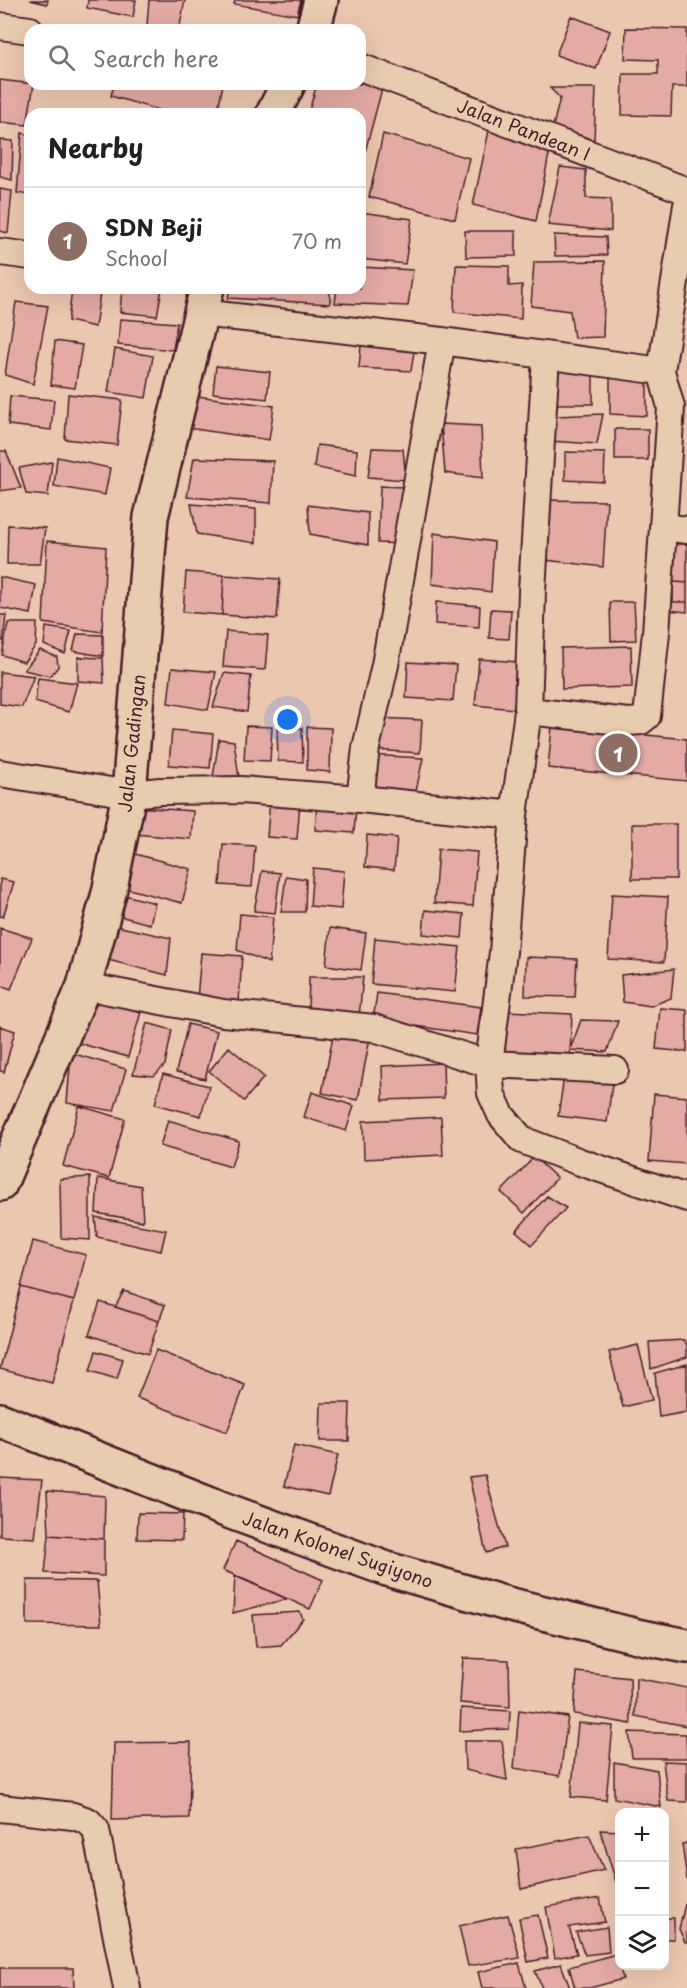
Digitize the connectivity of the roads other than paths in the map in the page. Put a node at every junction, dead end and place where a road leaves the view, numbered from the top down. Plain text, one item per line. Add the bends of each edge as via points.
1 (321, 0) edge
2 (315, 24) edge
3 (0, 26) edge
4 (24, 29) edge
5 (366, 69) edge
6 (285, 90) edge
7 (276, 108) edge
8 (687, 191) edge
9 (687, 205) edge
10 (0, 252) edge
11 (24, 255) edge
12 (204, 300) edge
13 (442, 341) junction
14 (546, 356) junction
15 (661, 371) junction
16 (675, 529) edge
17 (528, 711) junction
18 (0, 773) edge
19 (129, 794) junction
20 (360, 799) junction
21 (514, 815) junction
22 (84, 986) junction
23 (489, 1064) junction
24 (615, 1070) dead end
25 (0, 1184) edge
26 (687, 1198) edge
27 (0, 1420) edge
28 (687, 1646) edge
29 (0, 1808) edge
30 (127, 1988) edge

1 - 2 main road
3 - 4 street
5 - 8 street, Jalan Pandean I
6 - 7 main road
9 - 15 street
10 - 11 street
12 - 13 street
12 - 19 main road, Jalan Gadingan via 151,516
13 - 14 street
13 - 20 street via 385,665 366,748
14 - 15 street
14 - 17 street
15 - 16 street via 671,407
16 - 17 street via 656,633 647,716 629,722
17 - 21 street
18 - 19 street
19 - 20 street via 241,790
19 - 22 main road, Jalan Gadingan via 109,893
20 - 21 street
21 - 23 street
22 - 23 street via 223,1013 374,1028
22 - 25 main road, Jalan Gadingan
23 - 24 street
23 - 26 street via 491,1093 497,1108 522,1140
27 - 28 main road, Jalan Kolonel Sugiyono via 387,1569 507,1604
29 - 30 street via 73,1816 88,1821 96,1830

